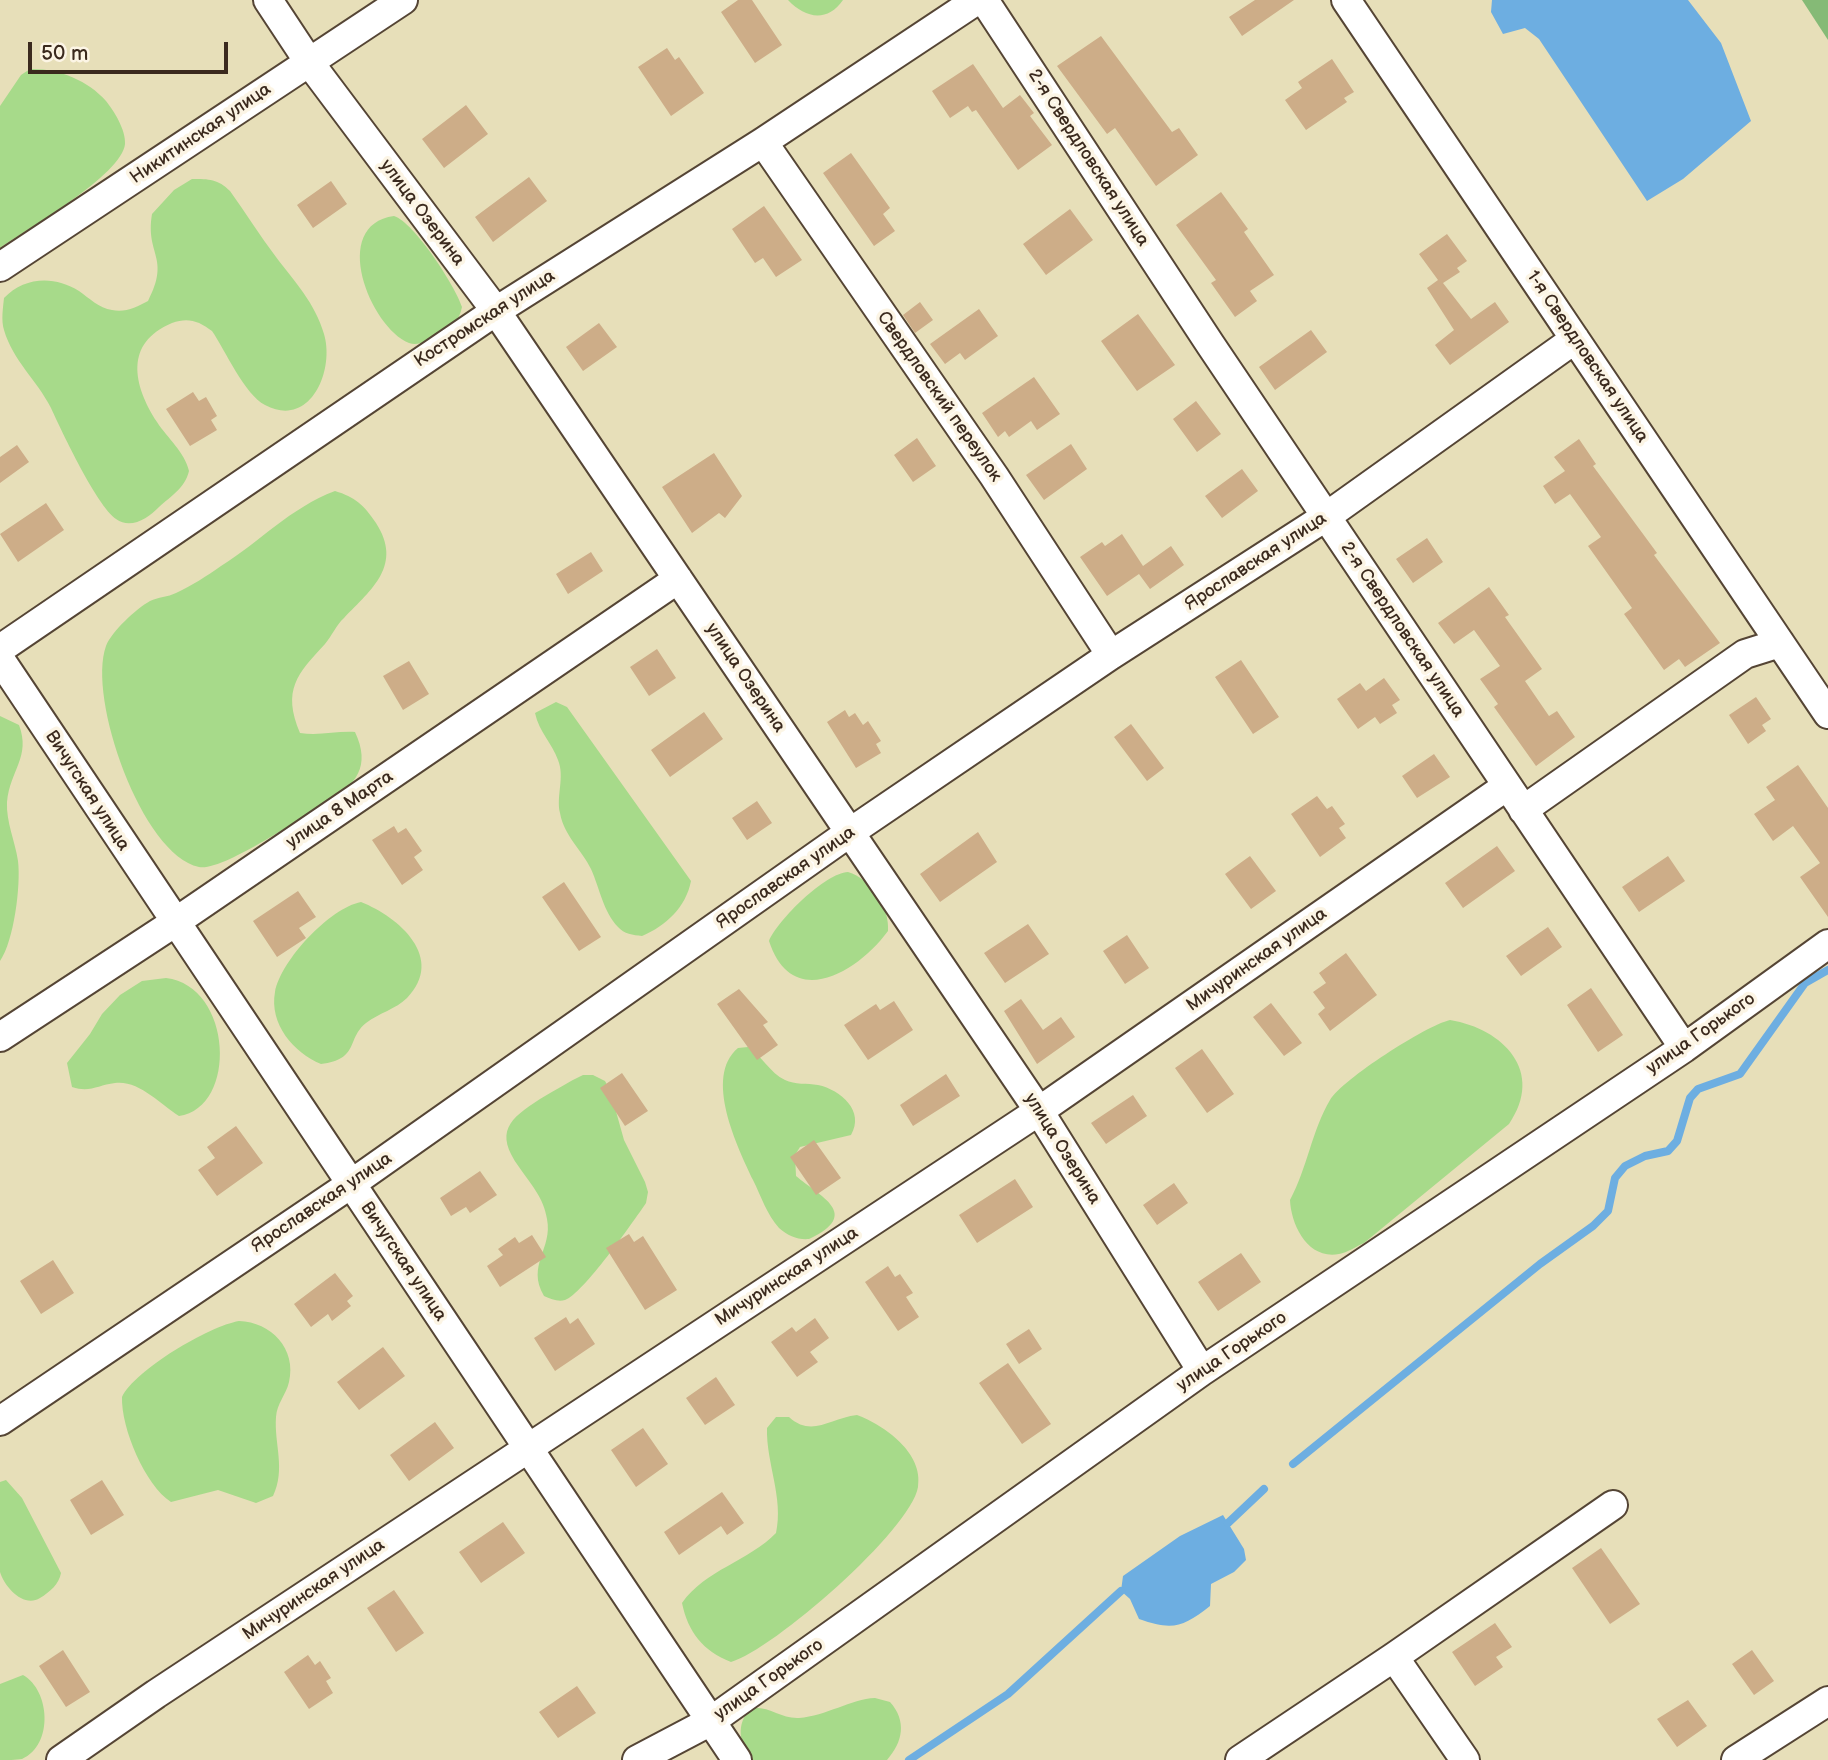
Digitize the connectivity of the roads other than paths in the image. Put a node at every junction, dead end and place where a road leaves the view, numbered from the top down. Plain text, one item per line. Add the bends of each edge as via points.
1 (268, 0) edge
2 (403, 0) edge
3 (977, 0) edge
4 (984, 0) edge
5 (1346, 0) edge
6 (309, 62) junction
7 (763, 142) junction
8 (0, 267) edge
9 (496, 310) junction
10 (1575, 339) junction
11 (1327, 516) junction
12 (678, 579) junction
13 (1780, 643) junction
14 (0, 649) edge
15 (1111, 655) junction
16 (0, 659) edge
17 (1828, 714) edge
18 (1507, 786) junction
19 (1522, 810) junction
20 (849, 833) junction
21 (174, 923) junction
22 (1828, 944) edge
23 (0, 1037) edge
24 (1684, 1048) junction
25 (1039, 1111) junction
26 (351, 1184) junction
27 (1202, 1371) junction
28 (0, 1421) edge
29 (528, 1447) junction
30 (1613, 1504) dead end
31 (1395, 1657) junction
32 (1828, 1701) edge
33 (711, 1721) junction
34 (61, 1760) edge
35 (637, 1760) edge
36 (737, 1760) edge
37 (1240, 1760) edge
38 (1465, 1760) edge
39 (1736, 1760) edge

1 - 6 street, улица Озерина
2 - 6 street, Никитинская улица
3 - 7 street, Костромская улица
4 - 11 street, 2-я Свердловская улица
5 - 10 street, 1-я Свердловская улица
6 - 8 street, Никитинская улица
6 - 9 street, улица Озерина
7 - 9 street, Костромская улица
7 - 15 street, Свердловский переулок via 994,476
9 - 12 street, улица Озерина
9 - 14 street, Костромская улица
10 - 11 street, Ярославская улица
10 - 13 street, 1-я Свердловская улица
11 - 15 street, Ярославская улица
11 - 18 street, 2-я Свердловская улица
12 - 20 street, улица Озерина
12 - 21 street, улица 8 Марта
13 - 17 street, 1-я Свердловская улица
13 - 19 street via 1745,654
15 - 20 street, Ярославская улица
16 - 21 street, Вичугская улица
18 - 19 street, 2-я Свердловская улица
18 - 25 street, Мичуринская улица
19 - 24 street, 2-я Свердловская улица
20 - 25 street, улица Озерина
20 - 26 street, Ярославская улица
21 - 23 street, улица 8 Марта
21 - 26 street, Вичугская улица
22 - 24 street, улица Горького
24 - 27 street, улица Горького
25 - 27 street, улица Озерина
25 - 29 street, Мичуринская улица
26 - 28 street, Ярославская улица
26 - 29 street, Вичугская улица
27 - 33 street, улица Горького
29 - 33 street, Вичугская улица
29 - 34 street, Мичуринская улица
30 - 31 street
31 - 37 street
31 - 38 street
32 - 39 street
33 - 35 street, улица Горького
33 - 36 street, Вичугская улица

